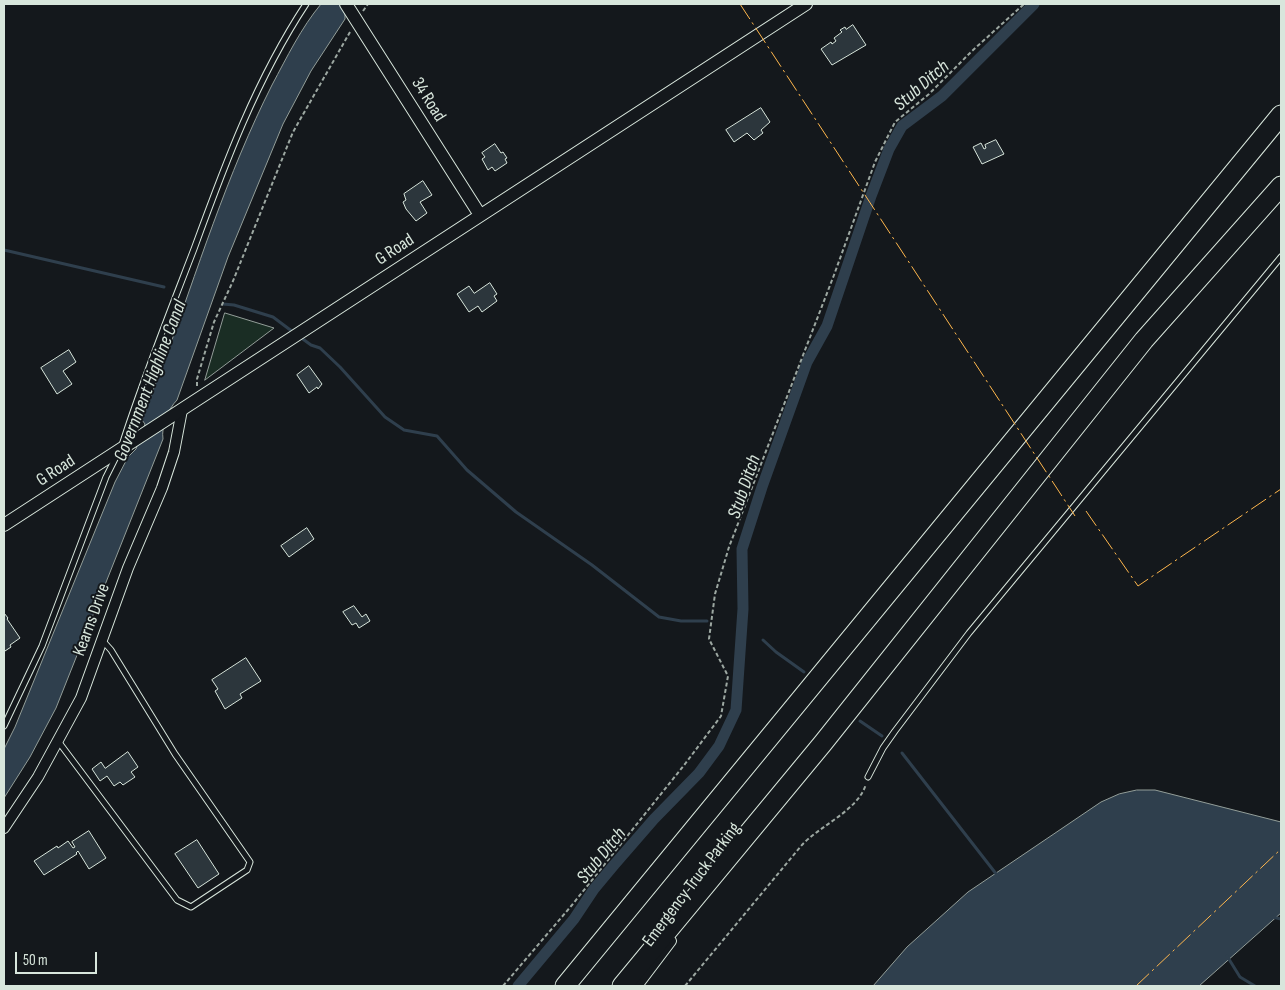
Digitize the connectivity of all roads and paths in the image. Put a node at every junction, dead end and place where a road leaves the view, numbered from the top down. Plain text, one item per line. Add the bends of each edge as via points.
1 (306, 4) edge
2 (368, 4) edge
3 (806, 4) edge
4 (1024, 4) edge
5 (348, 6) edge
6 (357, 21) junction
7 (1281, 115) edge
8 (1281, 186) edge
9 (480, 215) junction
10 (1281, 257) edge
11 (196, 401) junction
12 (182, 410) junction
13 (120, 450) junction
14 (4, 525) edge
15 (102, 640) junction
16 (4, 726) edge
17 (58, 740) junction
18 (868, 776) joint
19 (774, 802) junction
20 (4, 828) edge
21 (503, 986) edge
22 (566, 986) edge
23 (622, 986) edge
24 (637, 986) edge
25 (685, 986) edge

1 - 13 lane via 248,110
2 - 6 path
3 - 9 street, G Road
4 - 21 path via 895,122 875,162 729,547 716,594 709,639 728,676 721,716 572,905
5 - 6 street, 34 Road
6 - 9 street, 34 Road
6 - 11 path via 293,132 214,322 197,380
7 - 22 highway
8 - 19 highway via 1144,340
9 - 11 street, G Road
10 - 18 lane via 969,633 891,737
11 - 12 street, G Road
12 - 13 street, G Road
12 - 15 street, Kearns Drive via 165,479
13 - 14 street, G Road
13 - 16 lane via 106,477 42,646
15 - 17 street, Kearns Drive via 81,698
15 - 17 lane via 250,862 247,870 191,907 177,900
17 - 20 street, Kearns Drive
18 - 25 path via 856,803 811,835
19 - 23 highway
19 - 24 street, Emergency Truck Parking

